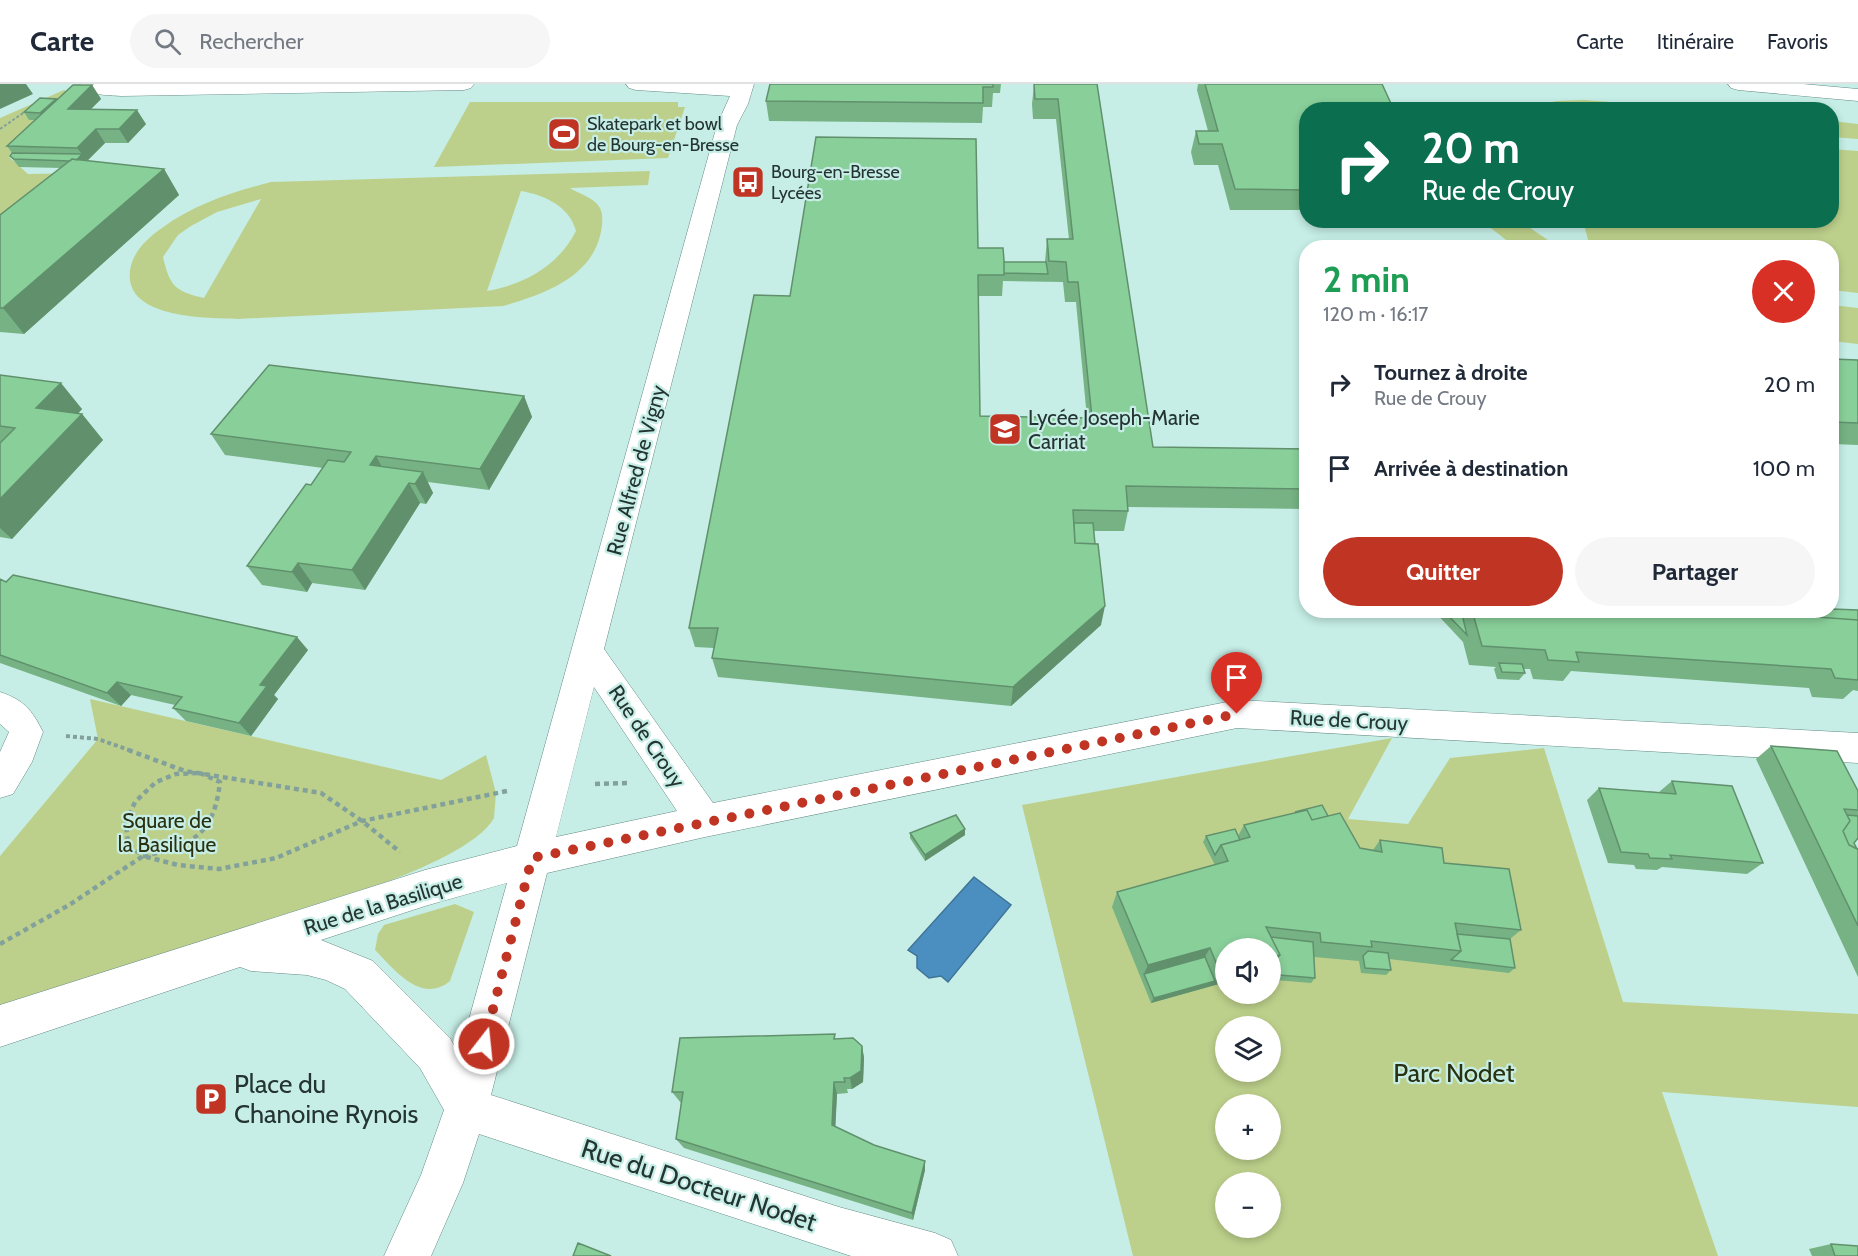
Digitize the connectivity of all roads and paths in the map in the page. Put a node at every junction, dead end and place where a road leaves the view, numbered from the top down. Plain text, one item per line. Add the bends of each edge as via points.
1 (464, 84) edge
2 (636, 84) edge
3 (1738, 84) edge
4 (96, 86) edge
5 (743, 87) edge
6 (1858, 95) edge
7 (36, 106) edge
8 (0, 129) edge
9 (588, 651) junction
10 (0, 706) edge
11 (26, 732) junction
12 (1858, 748) edge
13 (200, 773) junction
14 (0, 783) edge
15 (362, 821) junction
16 (705, 821) junction
17 (143, 856) junction
18 (532, 858) junction
19 (425, 888) junction
20 (0, 944) edge
21 (234, 951) junction
22 (0, 1026) edge
23 (466, 1108) junction
24 (836, 1243) edge
25 (411, 1248) edge
26 (934, 1256) edge

1 - 4 street
2 - 5 street
3 - 6 street
5 - 9 street, Rue Alfred de Vigny via 727,125
7 - 8 path
9 - 16 street, Rue de Crouy
9 - 18 street, Rue Alfred de Vigny
10 - 11 street via 19,719
11 - 13 path via 98,739
11 - 14 street via 20,751
12 - 16 street, Rue de Crouy via 1237,714
13 - 15 path via 321,793
13 - 17 path via 176,774 156,782 135,802 126,822 128,844
13 - 17 path via 220,782 217,808 200,834 174,850
15 - 17 path via 276,858 219,870 178,866
15 - 19 path via 420,869
16 - 18 street, Rue de Crouy
17 - 20 path
18 - 19 street, Rue de la Basilique
18 - 23 street, Rue Alfred de Vigny
19 - 21 street, Rue de la Basilique
21 - 22 street, Rue de la Basilique
21 - 23 street, Rue de la Basilique via 307,956 359,975 435,1053
23 - 24 street, Rue du Docteur Nodet
23 - 25 street, Rue Alfred de Vigny via 441,1183
24 - 26 street, Rue du Docteur Nodet

